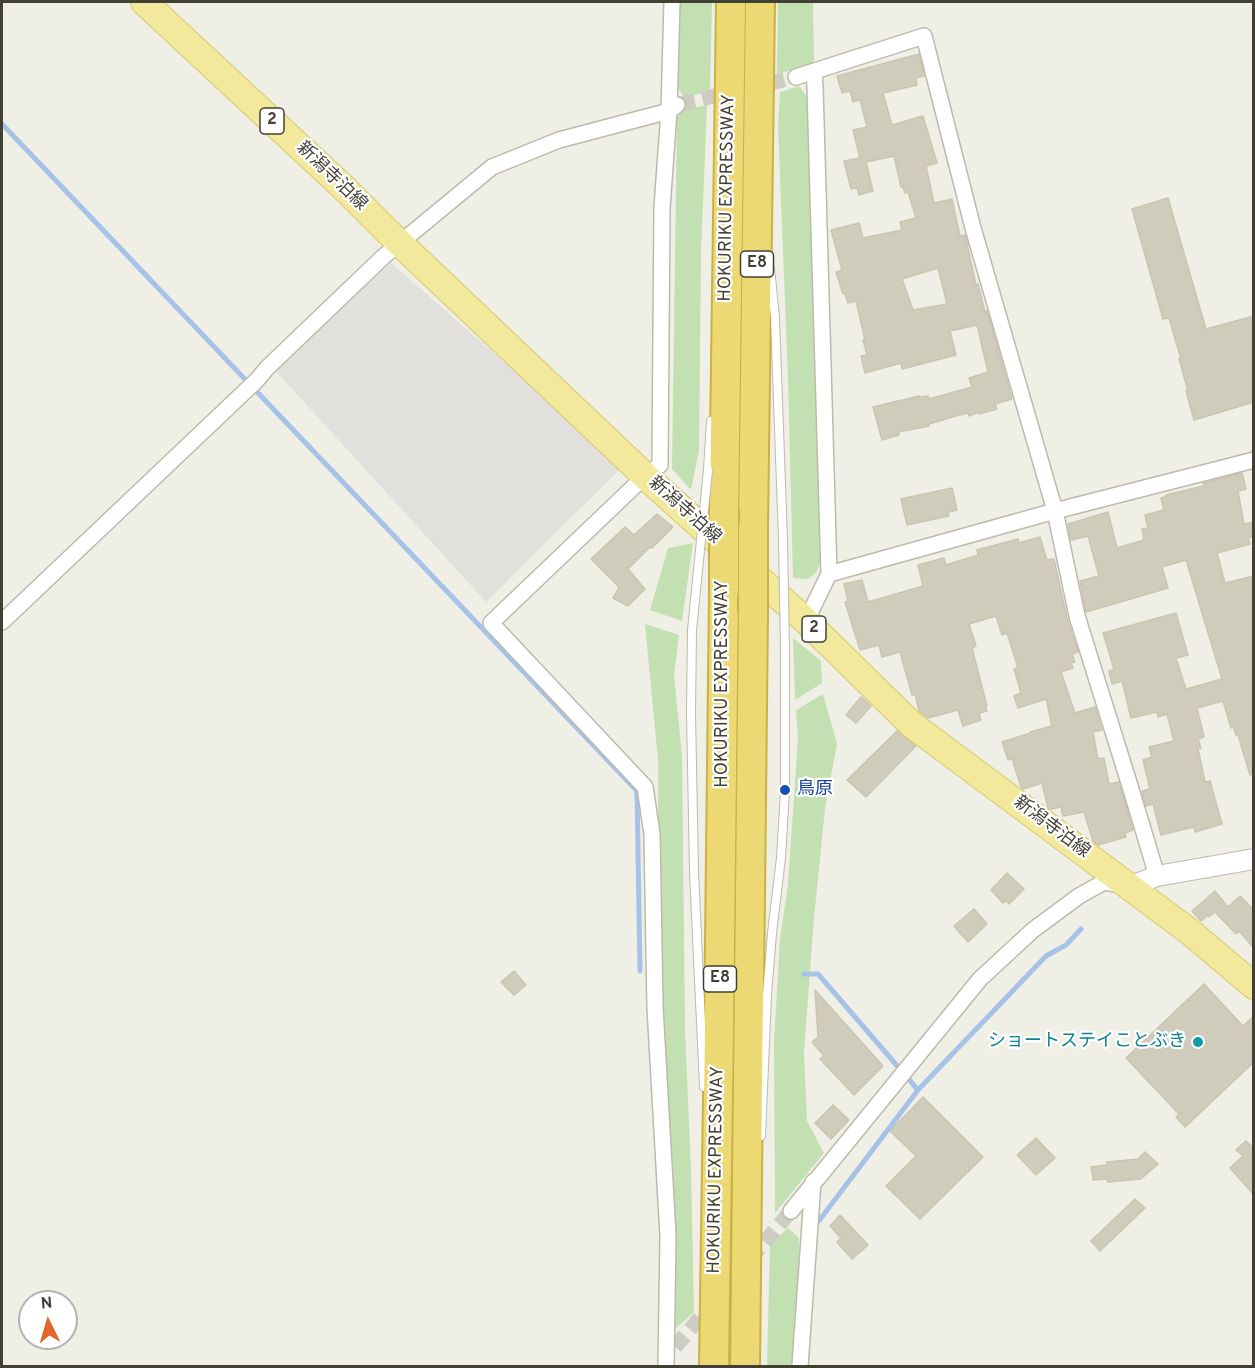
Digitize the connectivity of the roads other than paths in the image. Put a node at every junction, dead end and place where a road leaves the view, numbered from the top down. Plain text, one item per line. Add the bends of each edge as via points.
1 (144, 2) edge
2 (672, 2) edge
3 (731, 2) edge
4 (760, 2) edge
5 (731, 34) junction
6 (814, 72) junction
7 (796, 77) tunnel mouth
8 (675, 107) junction
9 (758, 150) junction
10 (720, 167) dead end
11 (766, 228) dead end
12 (399, 242) junction
13 (769, 261) dead end
14 (712, 416) dead end
15 (1254, 460) edge
16 (645, 476) junction
17 (1055, 511) junction
18 (829, 574) junction
19 (806, 621) junction
20 (2, 622) edge
21 (1254, 859) edge
22 (1157, 876) junction
23 (1129, 886) junction
24 (1254, 986) edge
25 (705, 1093) dead end
26 (761, 1142) dead end
27 (708, 1163) dead end
28 (813, 1182) junction
29 (790, 1211) tunnel mouth
30 (715, 1281) junction
31 (754, 1286) dead end
32 (675, 1347) tunnel mouth
33 (665, 1366) edge
34 (714, 1366) edge
35 (747, 1366) edge
36 (800, 1366) edge

1 - 12 main road, 新潟寺泊線 / 2
2 - 8 street
3 - 5 highway, HOKURIKU EXPRESSWAY / E8
4 - 9 highway, HOKURIKU EXPRESSWAY / E8
5 - 10 lane
5 - 30 highway, HOKURIKU EXPRESSWAY / E8, bridge
6 - 7 street
6 - 17 street via 924,36 973,228
6 - 18 street
8 - 12 street via 559,140 492,167
8 - 16 street via 662,207 660,465
9 - 11 lane
9 - 35 highway, HOKURIKU EXPRESSWAY / E8, bridge
12 - 16 main road, 新潟寺泊線 / 2
12 - 20 street
13 - 26 lane, bridge via 775,317 783,540 785,790 767,995
14 - 25 lane, bridge via 692,630 691,713
15 - 17 street
16 - 19 main road, 新潟寺泊線 / 2
16 - 33 street via 491,623 645,787 652,834 655,1007 668,1236
17 - 18 street
17 - 22 street via 1077,616
18 - 19 street
19 - 23 main road, 新潟寺泊線 / 2 via 911,723
21 - 22 street
22 - 23 street
23 - 24 main road, 新潟寺泊線 / 2
23 - 28 street via 1104,882 1079,896 980,979
27 - 30 lane
28 - 29 street
28 - 36 street
30 - 34 highway, HOKURIKU EXPRESSWAY / E8
31 - 35 lane
32 - 33 street

